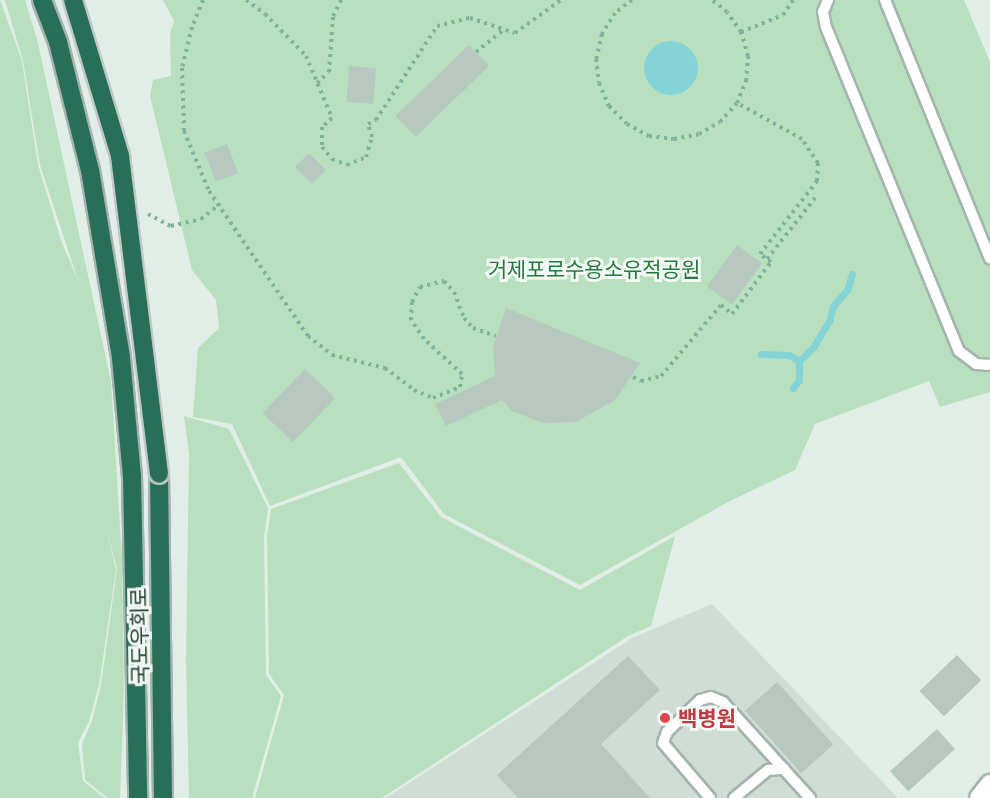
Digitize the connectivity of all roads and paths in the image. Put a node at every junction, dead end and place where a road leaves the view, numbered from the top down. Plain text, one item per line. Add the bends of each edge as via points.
1 (42, 0) edge
2 (73, 0) edge
3 (203, 0) edge
4 (246, 0) edge
5 (341, 0) edge
6 (561, 0) edge
7 (632, 0) edge
8 (712, 0) edge
9 (793, 0) edge
10 (828, 0) edge
11 (885, 0) edge
12 (504, 29) junction
13 (741, 32) junction
14 (476, 52) dead end
15 (317, 83) junction
16 (737, 103) junction
17 (815, 198) dead end
18 (990, 259) edge
19 (767, 260) junction
20 (496, 336) dead end
21 (990, 365) edge
22 (633, 377) dead end
23 (784, 769) junction
24 (990, 784) edge
25 (138, 798) edge
26 (163, 798) edge
27 (710, 798) edge
28 (734, 798) edge
29 (810, 798) edge
30 (979, 798) edge

1 - 25 highway, 국도우회로 via 58,42 106,251 132,476
2 - 26 highway, 국도우회로, bridge via 120,156 159,474
3 - 20 path via 182,68 184,131 209,191 320,349 385,368 414,390 433,398 460,387 460,371 424,339 411,320 412,302 420,287 444,281 473,328
4 - 15 path via 306,56
5 - 15 path via 333,16 329,72
6 - 12 path via 515,33
7 - 16 path via 615,13 602,34 596,59 599,83 609,106 627,124 649,136 699,135 720,122
8 - 13 path via 727,12
9 - 13 path via 783,15
10 - 21 lane via 823,12 826,27 960,351 976,364
11 - 18 lane
12 - 14 path
12 - 15 path via 470,18 437,26 376,120 368,124 372,138 369,153 352,165 336,162 322,147 322,128 332,118
13 - 16 path via 747,56 746,81
16 - 19 path via 802,139 818,163 817,181 760,255
17 - 19 path
19 - 22 path via 771,262 732,314 721,306 661,376 641,381
23 - 27 lane via 723,702 705,697 667,732 663,743
23 - 28 lane via 768,770
23 - 29 lane
24 - 30 street

